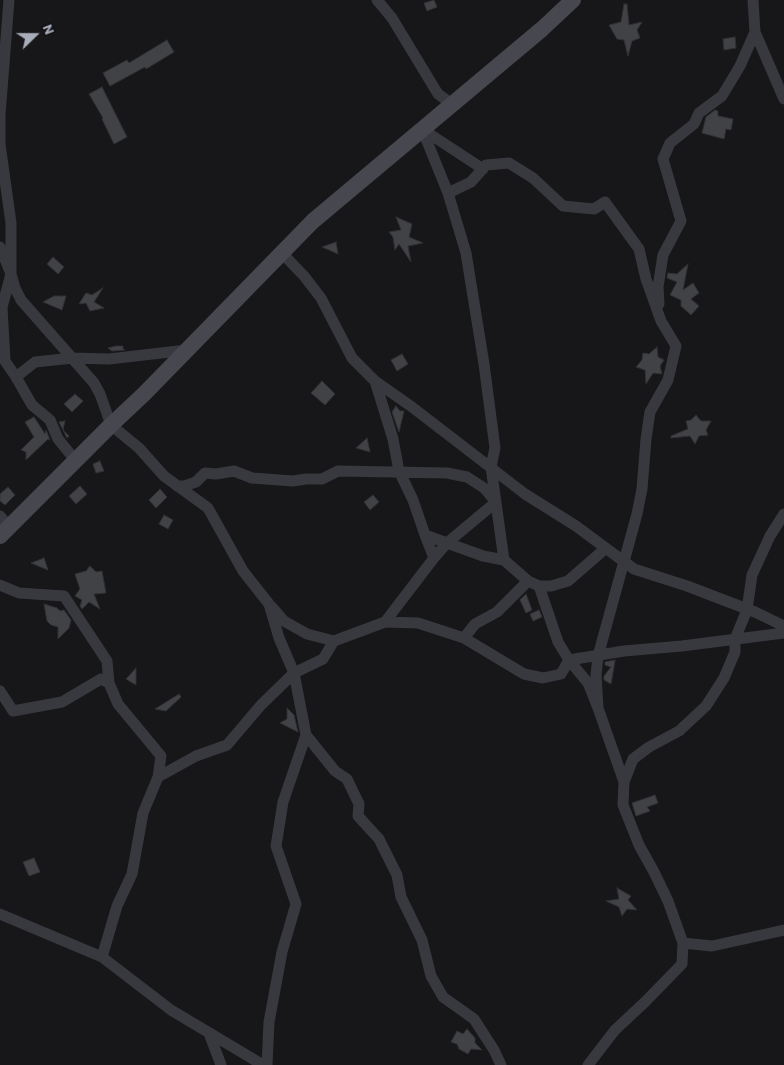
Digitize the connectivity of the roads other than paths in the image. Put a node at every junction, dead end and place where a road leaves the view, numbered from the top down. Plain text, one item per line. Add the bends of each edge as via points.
1 (9, 0) edge
2 (377, 0) edge
3 (573, 0) edge
4 (753, 0) edge
5 (755, 32) junction
6 (784, 99) edge
7 (452, 104) junction
8 (422, 129) junction
9 (483, 169) junction
10 (448, 193) junction
11 (0, 247) edge
12 (282, 253) junction
13 (11, 274) junction
14 (661, 321) junction
15 (1, 327) edge
16 (186, 350) junction
17 (73, 358) junction
18 (16, 377) junction
19 (375, 381) junction
20 (111, 425) junction
21 (76, 461) junction
22 (491, 467) junction
23 (399, 472) junction
24 (177, 486) junction
25 (496, 502) junction
26 (784, 514) edge
27 (3, 526) edge
28 (425, 535) junction
29 (447, 543) junction
30 (606, 548) junction
31 (434, 558) junction
32 (504, 560) junction
33 (623, 561) junction
34 (534, 584) junction
35 (0, 585) edge
36 (269, 604) junction
37 (747, 610) junction
38 (385, 622) junction
39 (784, 626) edge
40 (784, 633) edge
41 (464, 638) junction
42 (735, 639) junction
43 (334, 641) junction
44 (598, 656) junction
45 (569, 660) junction
46 (294, 673) junction
47 (109, 683) junction
48 (0, 691) edge
49 (598, 708) junction
50 (306, 735) junction
51 (158, 777) junction
52 (624, 782) junction
53 (0, 914) edge
54 (784, 930) edge
55 (683, 943) junction
56 (102, 957) junction
57 (209, 1033) junction
58 (221, 1065) edge
59 (263, 1065) edge
60 (267, 1065) edge
61 (501, 1065) edge
62 (588, 1065) edge

1 - 13 street via 0,144 11,223
2 - 7 street via 392,18 438,94
3 - 7 main road
4 - 5 street
5 - 6 street
5 - 14 street via 722,96 699,113 694,124 670,143 663,158 681,221 663,255 658,287
7 - 8 main road
8 - 9 street
8 - 10 street
8 - 12 main road via 313,221
9 - 10 street via 471,182
9 - 14 street via 486,165 509,163 534,178 563,206 594,209 605,202 639,249
10 - 22 street via 466,253 484,364 495,448
11 - 13 street
12 - 16 main road
12 - 19 street via 321,298 352,358
13 - 15 street via 2,307
13 - 17 street via 21,300
14 - 33 street via 676,346 668,380 650,412 642,488
15 - 18 street via 5,361
16 - 17 street via 109,359
16 - 20 main road
17 - 18 street via 35,362
17 - 20 street via 97,390
18 - 21 street via 32,406 50,420 58,439
19 - 22 street
19 - 23 street via 393,439
20 - 21 main road
20 - 24 street
21 - 27 main road
22 - 25 street
22 - 30 street
23 - 24 street via 338,471 322,479 293,481 252,478 234,471 205,473 196,482
23 - 25 street via 447,473 467,478 484,488
23 - 28 street
24 - 36 street via 208,508 243,571
25 - 29 street
25 - 32 street
26 - 37 street via 752,575
28 - 29 street
28 - 31 street
29 - 31 street
29 - 32 street
30 - 33 street
30 - 34 street via 568,581 551,586
31 - 38 street
32 - 34 street
33 - 37 street via 634,569
33 - 44 street
34 - 41 street via 475,624
34 - 45 street
35 - 47 street via 19,593 64,596 107,661
36 - 43 street via 284,621 307,634
36 - 46 street
37 - 39 street
37 - 42 street
38 - 41 street via 418,623
38 - 43 street
40 - 42 street
41 - 45 street via 524,674 543,678 561,674
42 - 44 street
42 - 52 street via 735,652 724,678 706,706 679,731 633,759
43 - 46 street via 323,659
44 - 45 street
44 - 49 street
45 - 49 street via 588,683
46 - 50 street
46 - 51 street via 227,745 196,756
47 - 48 street via 101,679 62,702 13,711
47 - 51 street via 118,704 161,756
49 - 52 street
50 - 60 street via 284,802 276,846 296,904 282,952 271,1013
50 - 61 street via 346,780 359,804 358,816 379,839 422,940 431,976 443,997 474,1019
51 - 56 street via 143,813 132,874
52 - 55 street via 623,805 668,901
53 - 56 street
54 - 55 street via 712,946
55 - 62 street via 682,964 615,1030
56 - 57 street via 171,1010
57 - 58 street
57 - 59 street

